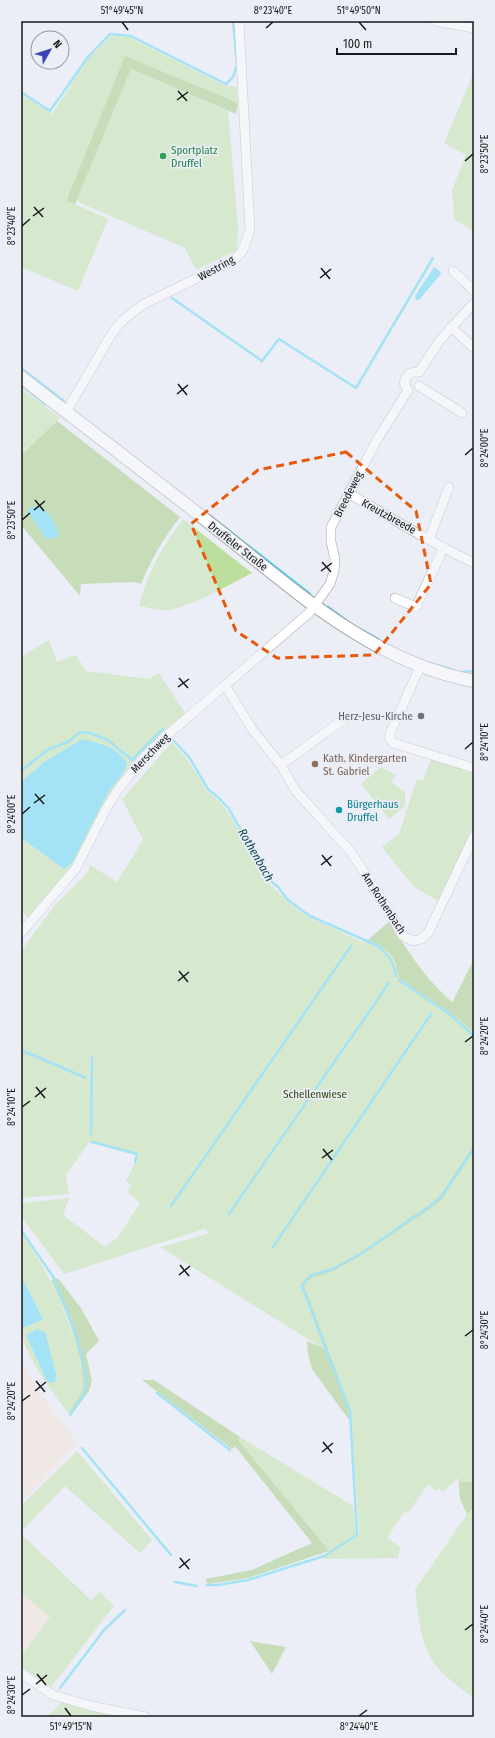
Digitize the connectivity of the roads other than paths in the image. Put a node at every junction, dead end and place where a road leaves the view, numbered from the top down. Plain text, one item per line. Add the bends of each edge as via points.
1 (239, 21) edge
2 (434, 21) edge
3 (474, 28) edge
4 (453, 271) dead end
5 (474, 291) edge
6 (474, 304) edge
7 (451, 327) junction
8 (474, 348) edge
9 (419, 372) junction
10 (21, 377) edge
11 (419, 386) junction
12 (408, 390) junction
13 (66, 412) junction
14 (462, 413) dead end
15 (450, 487) dead end
16 (348, 493) junction
17 (430, 539) junction
18 (443, 549) junction
19 (474, 563) edge
20 (395, 598) dead end
21 (315, 605) junction
22 (420, 667) junction
23 (474, 681) edge
24 (225, 685) junction
25 (347, 716) dead end
26 (280, 765) junction
27 (474, 768) edge
28 (474, 836) edge
29 (21, 933) edge
30 (21, 1673) edge
31 (146, 1717) edge

1 - 13 street, Westring via 250,229 243,250 229,262 142,305 122,321 111,335
2 - 3 street
4 - 5 street
6 - 7 street, Breedeweg
7 - 8 street
7 - 9 street, Breedeweg
9 - 11 street
9 - 12 street, Breedeweg via 412,372 407,376 404,383
10 - 13 street, Druffeler Straße
11 - 12 street
11 - 14 street
12 - 16 street, Breedeweg
13 - 21 street, Druffeler Straße
15 - 17 street, Kreutzbreede
16 - 17 street, Kreutzbreede
16 - 21 street, Breedeweg via 331,527 334,571 330,584
17 - 18 street, Kreutzbreede
18 - 19 street, Kreutzbreede
18 - 20 street via 416,607
21 - 22 street, Druffeler Straße via 354,634
21 - 24 street, Merschweg via 306,616
22 - 23 street, Druffeler Straße
22 - 27 street via 391,731 390,740 422,753
24 - 26 street, Am Rothenbach via 252,729
24 - 29 street, Merschweg via 165,736 129,775 106,810 76,868
25 - 26 street
26 - 28 street, Am Rothenbach via 295,790 351,852 402,935 413,941 428,933
30 - 31 street via 53,1695

